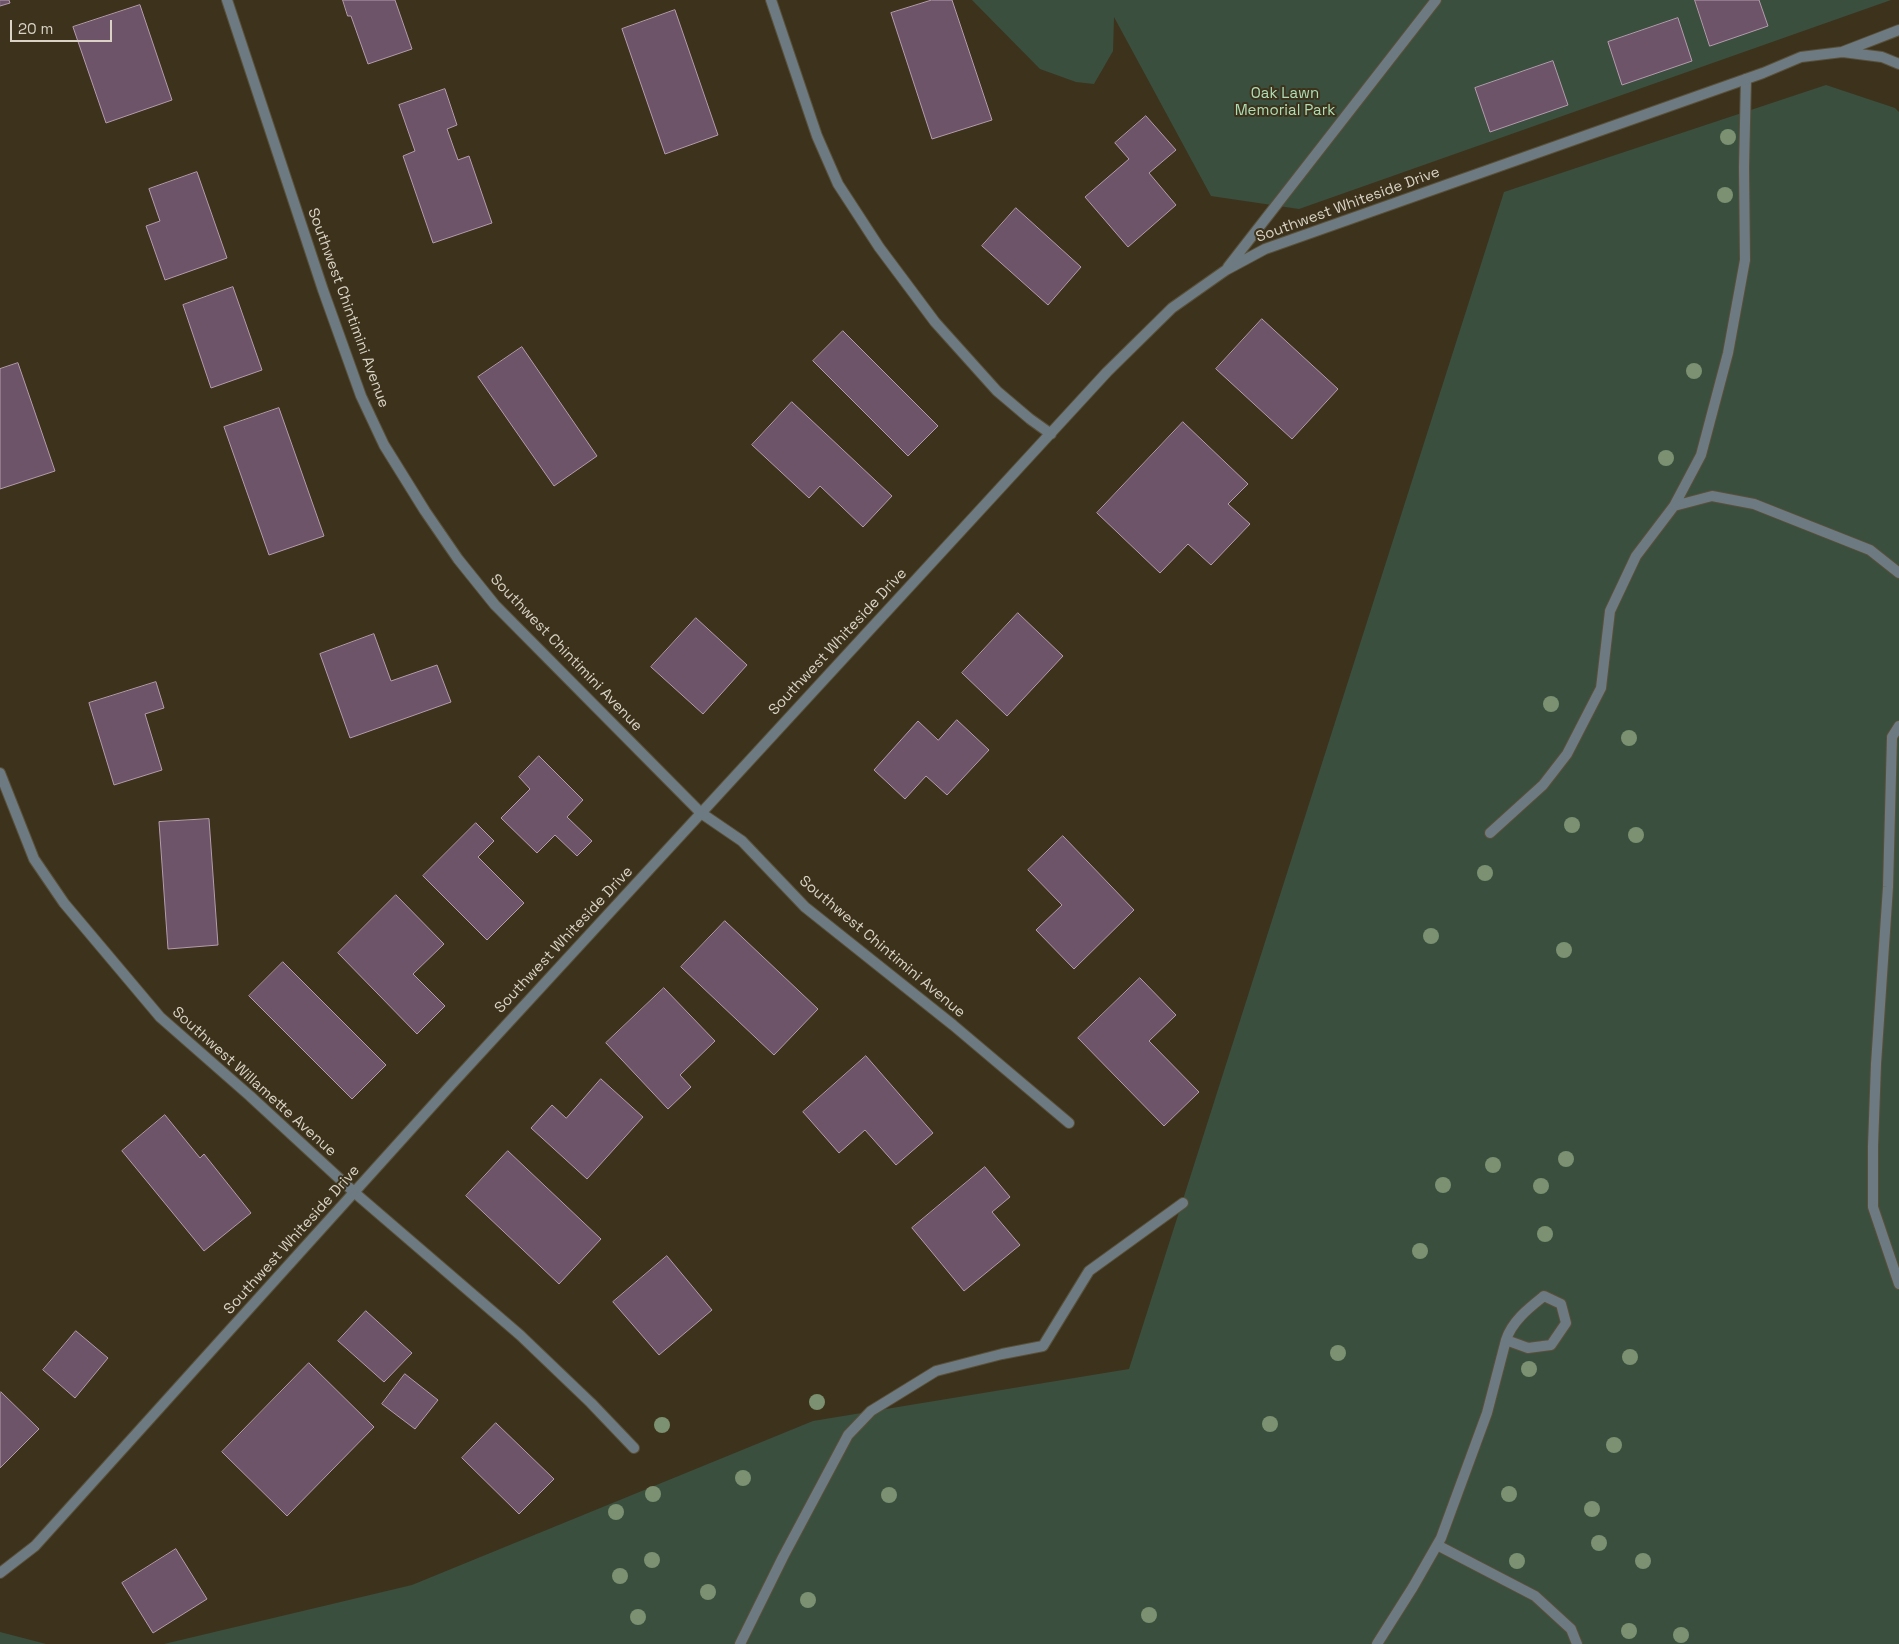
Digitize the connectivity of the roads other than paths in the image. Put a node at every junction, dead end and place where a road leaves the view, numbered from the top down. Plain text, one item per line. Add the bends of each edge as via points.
1 (227, 0) edge
2 (771, 0) edge
3 (1436, 0) edge
4 (1899, 30) edge
5 (1842, 52) junction
6 (1899, 64) edge
7 (1746, 79) junction
8 (1226, 270) junction
9 (1051, 434) junction
10 (1674, 506) junction
11 (1899, 573) edge
12 (1899, 726) edge
13 (0, 773) edge
14 (701, 812) junction
15 (1490, 833) dead end
16 (1069, 1122) dead end
17 (355, 1194) junction
18 (1183, 1203) dead end
19 (1899, 1284) edge
20 (1506, 1340) junction
21 (634, 1448) dead end
22 (1437, 1545) junction
23 (0, 1573) edge
24 (740, 1644) edge
25 (1377, 1644) edge
26 (1578, 1644) edge

1 - 14 street, Southwest Chintimini Avenue via 323,290 361,396 384,445 458,559 495,605
2 - 9 street via 817,136 838,184 935,322 991,384
3 - 8 street
4 - 5 street, Southwest Whiteside Drive
5 - 6 street via 1882,57
5 - 7 street, Southwest Whiteside Drive via 1800,57
7 - 8 street, Southwest Whiteside Drive via 1265,249
7 - 10 street via 1745,260 1728,353 1701,455
8 - 9 street, Southwest Whiteside Drive via 1172,308 1107,372
9 - 14 street, Southwest Whiteside Drive
10 - 11 street via 1712,496 1754,504 1870,550
10 - 15 street via 1636,556 1610,611 1601,688 1566,754 1543,785
12 - 19 street via 1892,737 1888,887 1872,1146 1873,1207
13 - 17 street, Southwest Willamette Avenue via 34,859 64,902 147,1002
14 - 16 street, Southwest Chintimini Avenue via 742,842 805,907
14 - 17 street, Southwest Whiteside Drive
17 - 21 street, Southwest Willamette Avenue via 520,1335
17 - 23 street, Southwest Whiteside Drive via 35,1546
18 - 24 street via 1089,1271 1043,1346 936,1371 871,1411 848,1435
20 - 20 street via 1526,1310 1544,1296 1561,1304 1566,1324 1551,1345 1528,1348
20 - 22 street via 1487,1413
22 - 25 street
22 - 26 street via 1536,1596 1571,1629

